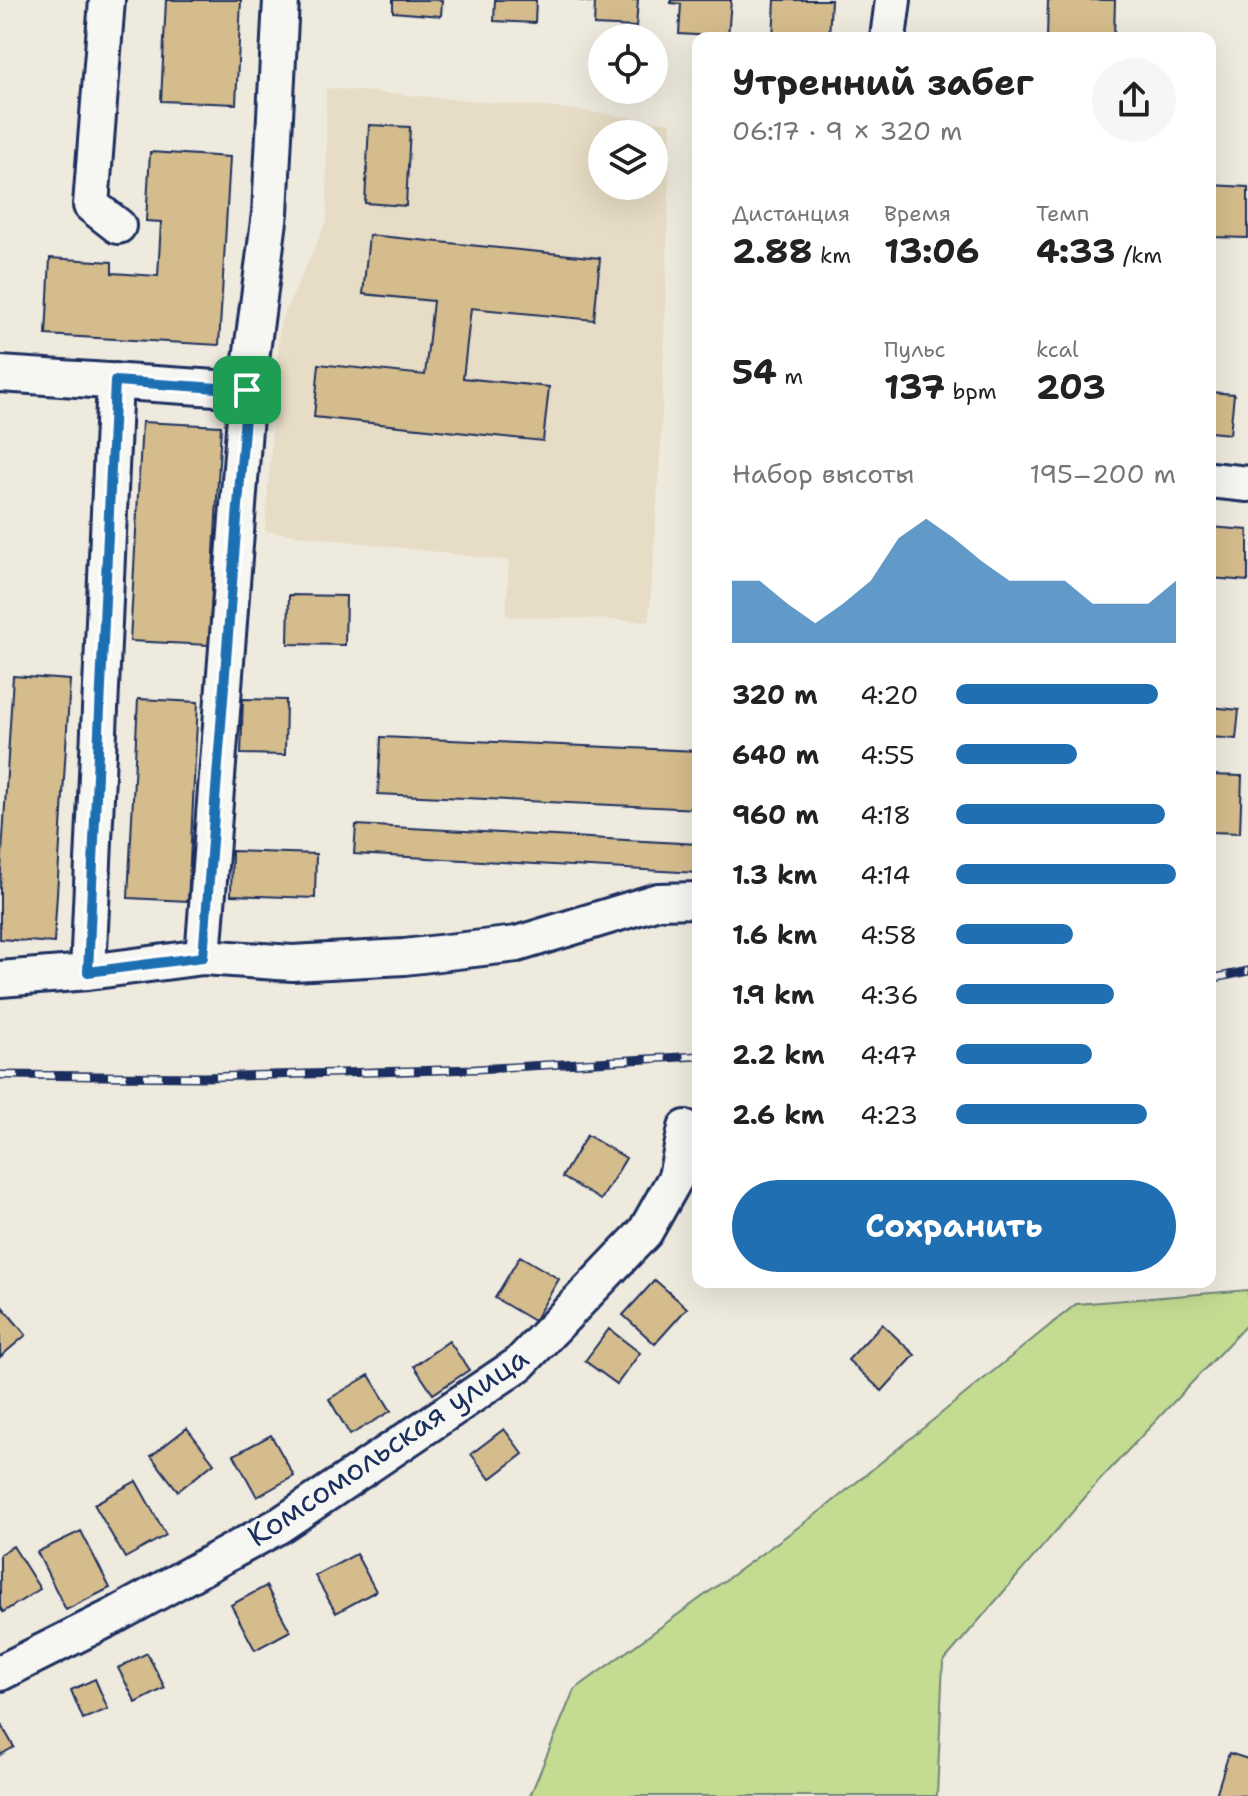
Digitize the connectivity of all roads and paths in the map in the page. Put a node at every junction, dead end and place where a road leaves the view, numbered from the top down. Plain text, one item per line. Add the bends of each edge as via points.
1 (107, 0) edge
2 (281, 0) edge
3 (893, 0) edge
4 (889, 32) edge
5 (118, 226) dead end
6 (0, 374) edge
7 (115, 381) junction
8 (247, 390) junction
9 (1216, 481) edge
10 (1248, 484) edge
11 (692, 900) edge
12 (203, 957) junction
13 (88, 972) junction
14 (0, 979) edge
15 (686, 1128) dead end
16 (0, 1673) edge

1 - 5 street via 91,205
2 - 8 street via 270,213
3 - 4 street
6 - 7 street
7 - 8 street
7 - 13 street
8 - 12 street
9 - 10 street
11 - 12 street via 658,901 517,944 292,963
12 - 13 street
13 - 14 street
15 - 16 street, Комсомольская улица via 676,1177 645,1232 519,1364 280,1525

